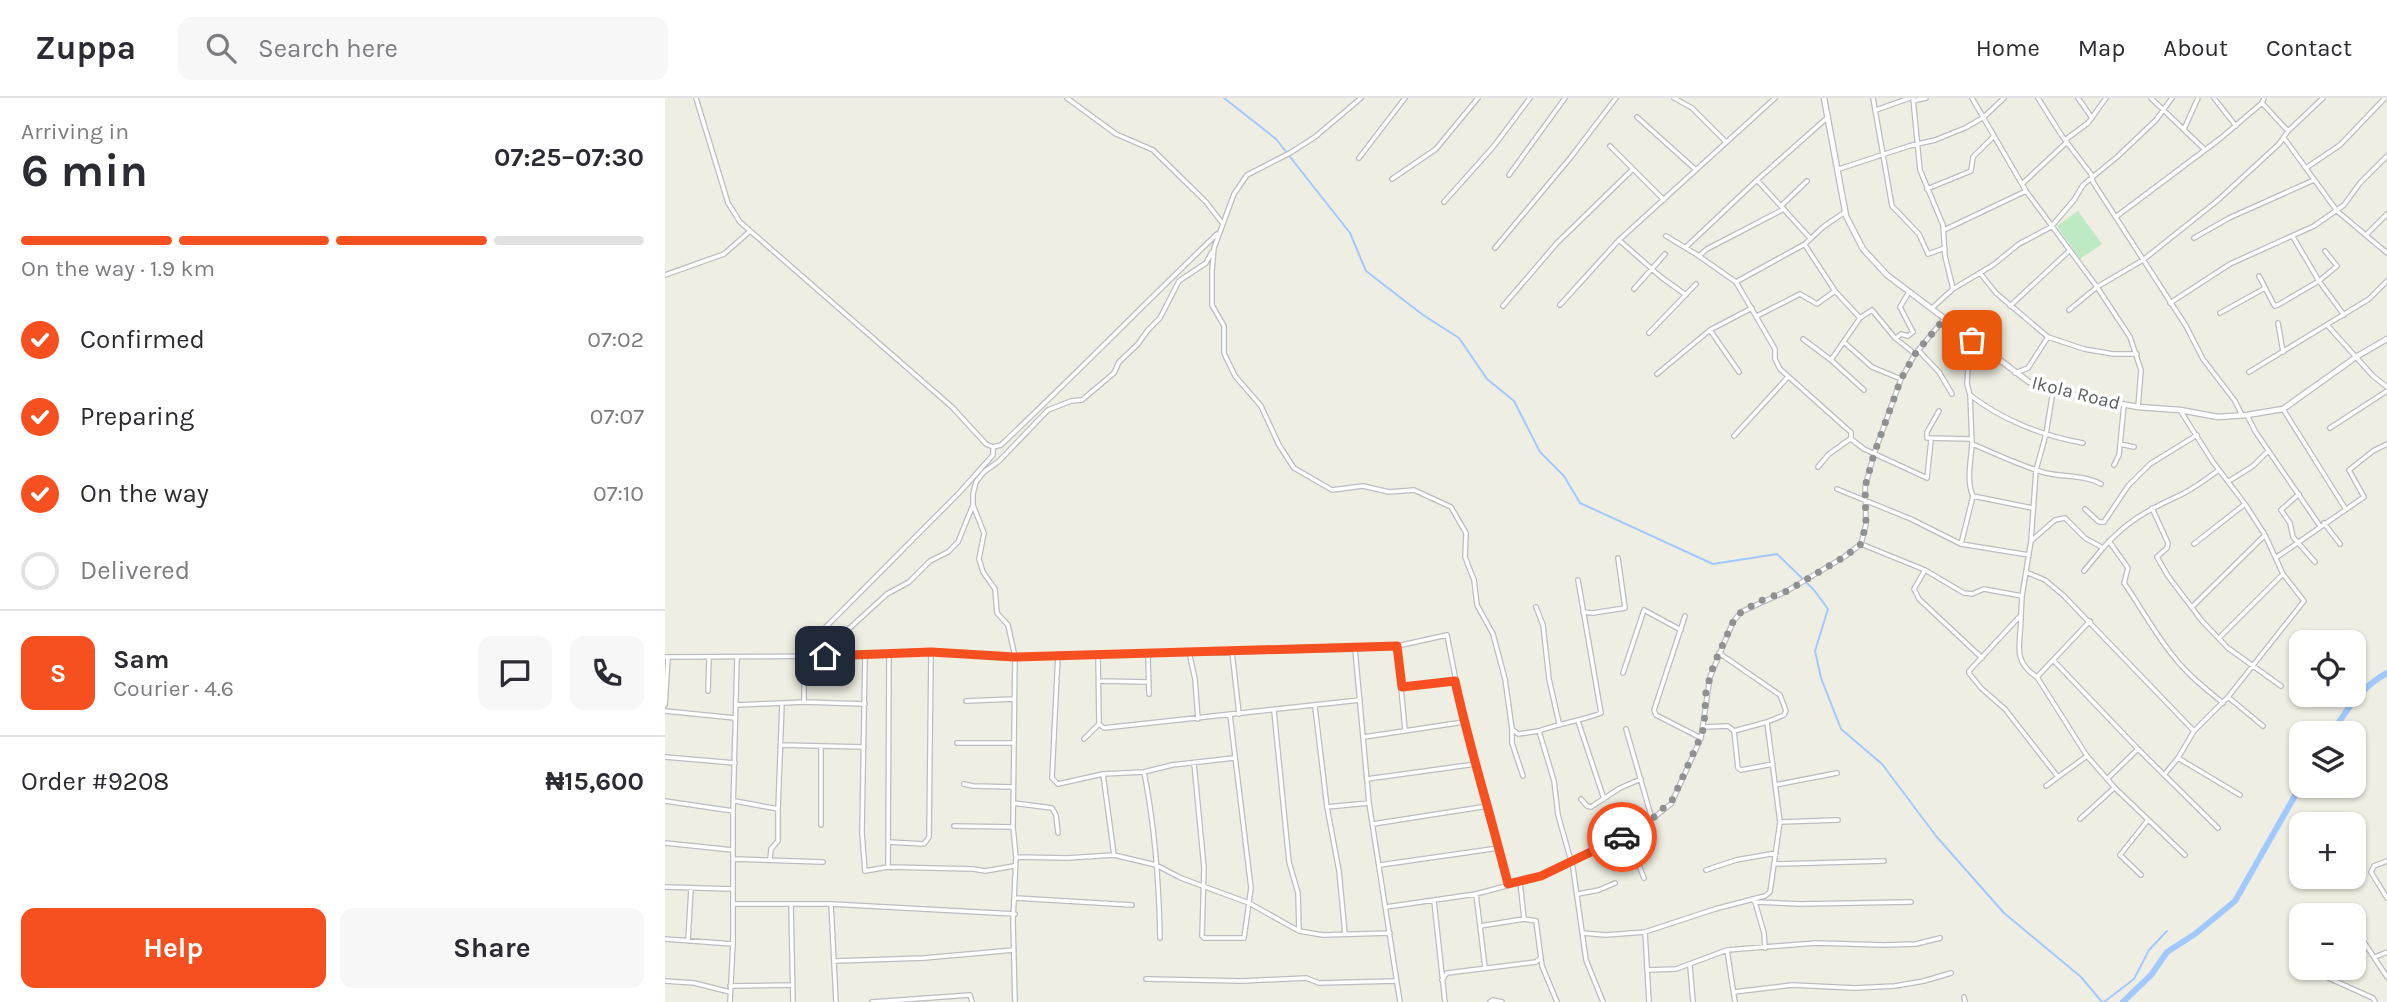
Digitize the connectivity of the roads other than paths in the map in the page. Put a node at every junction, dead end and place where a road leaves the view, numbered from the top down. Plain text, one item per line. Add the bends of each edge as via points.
1 (696, 98) edge
2 (1066, 98) edge
3 (1361, 98) edge
4 (1405, 98) edge
5 (1478, 98) edge
6 (1530, 98) edge
7 (1565, 98) edge
8 (1616, 98) edge
9 (1674, 98) edge
10 (1775, 98) edge
11 (1824, 98) edge
12 (1873, 98) edge
13 (1926, 98) edge
14 (1972, 98) edge
15 (2004, 98) edge
16 (2038, 98) edge
17 (2078, 98) edge
18 (2106, 98) edge
19 (2151, 98) edge
20 (2172, 98) edge
21 (2198, 98) edge
22 (2214, 98) edge
23 (2323, 98) edge
24 (2385, 98) edge
25 (1912, 99) edge
26 (2263, 100) edge
27 (1875, 110) junction
28 (2164, 110) junction
29 (1637, 117) dead end
30 (1828, 117) junction
31 (1984, 117) junction
32 (2092, 118) junction
33 (2236, 125) junction
34 (2184, 129) junction
35 (2288, 131) junction
36 (1993, 137) junction
37 (2284, 138) junction
38 (2066, 141) junction
39 (1726, 142) junction
40 (1919, 144) junction
41 (1610, 146) dead end
42 (2204, 149) junction
43 (1884, 155) junction
44 (2387, 156) edge
45 (1359, 159) dead end
46 (2306, 168) junction
47 (1633, 169) junction
48 (1839, 169) junction
49 (1696, 170) junction
50 (1509, 175) dead end
51 (2092, 178) junction
52 (1392, 179) dead end
53 (1757, 180) junction
54 (2314, 180) junction
55 (1807, 181) dead end
56 (2021, 184) junction
57 (1927, 189) junction
58 (2026, 191) junction
59 (1664, 200) junction
60 (1444, 202) dead end
61 (1782, 208) junction
62 (2337, 211) junction
63 (1845, 212) junction
64 (2387, 214) edge
65 (2117, 216) junction
66 (1223, 224) junction
67 (2051, 227) junction
68 (1944, 230) junction
69 (1220, 231) junction
70 (749, 232) junction
71 (2366, 234) junction
72 (1666, 236) dead end
73 (2293, 237) junction
74 (1810, 238) junction
75 (2194, 238) dead end
76 (1619, 240) junction
77 (1805, 244) junction
78 (1686, 247) junction
79 (1214, 248) junction
80 (1496, 248) dead end
81 (1945, 248) junction
82 (2069, 251) junction
83 (2325, 251) dead end
84 (2387, 253) edge
85 (1665, 254) dead end
86 (1699, 256) junction
87 (2143, 260) junction
88 (1653, 268) junction
89 (1980, 273) junction
90 (665, 275) edge
91 (2259, 276) dead end
92 (2319, 281) junction
93 (2387, 281) edge
94 (1736, 282) junction
95 (1696, 284) dead end
96 (2097, 287) junction
97 (2265, 288) junction
98 (1634, 289) dead end
99 (1953, 289) junction
100 (1835, 291) junction
101 (1909, 292) junction
102 (1686, 295) junction
103 (2170, 303) junction
104 (1560, 305) dead end
105 (1503, 306) dead end
106 (2010, 306) junction
107 (1752, 308) junction
108 (1932, 309) junction
109 (2069, 310) dead end
110 (2220, 313) dead end
111 (2344, 315) junction
112 (1757, 316) junction
113 (1860, 318) junction
114 (1945, 318) junction
115 (2278, 323) dead end
116 (2327, 325) junction
117 (1710, 330) junction
118 (1649, 333) dead end
119 (2049, 337) junction
120 (1895, 338) junction
121 (1803, 339) dead end
122 (2387, 339) edge
123 (1972, 340) junction
124 (1844, 343) junction
125 (1916, 352) junction
126 (2283, 352) junction
127 (2137, 354) junction
128 (2355, 357) junction
129 (1831, 360) junction
130 (1739, 372) dead end
131 (2249, 372) dead end
132 (1657, 374) dead end
133 (2015, 374) junction
134 (1788, 377) junction
135 (1901, 379) junction
136 (2387, 389) edge
137 (1864, 390) dead end
138 (2053, 391) junction
139 (1952, 394) dead end
140 (1970, 395) junction
141 (2124, 405) junction
142 (2138, 407) junction
143 (2283, 409) junction
144 (2180, 410) junction
145 (1939, 411) dead end
146 (2244, 415) junction
147 (2330, 428) dead end
148 (2046, 434) junction
149 (1734, 436) dead end
150 (2197, 436) junction
151 (1851, 439) junction
152 (1931, 440) junction
153 (1971, 441) junction
154 (2083, 443) dead end
155 (2120, 444) junction
156 (2387, 444) edge
157 (993, 447) junction
158 (2134, 447) dead end
159 (2268, 451) junction
160 (1874, 454) junction
161 (2114, 465) dead end
162 (1818, 467) dead end
163 (2036, 470) junction
164 (2220, 470) junction
165 (2229, 481) junction
166 (2101, 484) dead end
167 (1837, 489) dead end
168 (2299, 494) junction
169 (1973, 496) junction
170 (1865, 499) junction
171 (2245, 504) junction
172 (973, 505) junction
173 (2033, 508) junction
174 (2345, 508) junction
175 (2085, 509) dead end
176 (2152, 509) junction
177 (2322, 524) junction
178 (2266, 535) junction
179 (2031, 541) junction
180 (2109, 541) junction
181 (2298, 541) junction
182 (1861, 544) junction
183 (1961, 544) junction
184 (2194, 544) dead end
185 (2340, 544) dead end
186 (2103, 548) junction
187 (2029, 555) junction
188 (2276, 557) junction
189 (1618, 558) dead end
190 (2315, 562) dead end
191 (1925, 570) junction
192 (2084, 571) dead end
193 (2026, 572) junction
194 (2283, 574) junction
195 (1578, 580) dead end
196 (2022, 596) junction
197 (1536, 607) dead end
198 (2191, 608) junction
199 (1583, 612) junction
200 (2021, 615) junction
201 (1685, 616) dead end
202 (2090, 621) junction
203 (1681, 630) junction
204 (2219, 638) junction
205 (1397, 646) junction
206 (1355, 649) junction
207 (1189, 651) junction
208 (931, 652) junction
209 (1234, 652) junction
210 (1719, 653) junction
211 (1058, 654) junction
212 (1148, 654) junction
213 (889, 655) junction
214 (1098, 655) junction
215 (804, 656) junction
216 (865, 656) junction
217 (666, 657) edge
218 (709, 657) junction
219 (796, 657) junction
220 (1014, 657) junction
221 (737, 658) junction
222 (1982, 658) junction
223 (2054, 660) junction
224 (2252, 664) junction
225 (1623, 673) dead end
226 (2037, 677) junction
227 (1099, 681) junction
228 (1455, 681) junction
229 (1149, 682) junction
230 (2281, 686) dead end
231 (1402, 687) junction
232 (708, 691) dead end
233 (1149, 694) dead end
234 (2228, 697) junction
235 (1014, 699) junction
236 (1360, 700) junction
237 (966, 701) dead end
238 (804, 702) junction
239 (2223, 703) junction
240 (782, 704) junction
241 (865, 704) junction
242 (665, 705) edge
243 (737, 705) junction
244 (1315, 706) junction
245 (1273, 710) junction
246 (665, 711) edge
247 (1239, 714) junction
248 (1230, 715) junction
249 (735, 718) junction
250 (1198, 719) junction
251 (1578, 720) junction
252 (1464, 722) junction
253 (1767, 722) junction
254 (1559, 723) junction
255 (1099, 724) junction
256 (2263, 726) dead end
257 (1704, 727) junction
258 (1513, 729) junction
259 (1626, 729) dead end
260 (1405, 730) junction
261 (1539, 731) junction
262 (1734, 731) junction
263 (2194, 731) junction
264 (1364, 737) junction
265 (1700, 738) junction
266 (1084, 739) dead end
267 (957, 743) dead end
268 (1013, 743) junction
269 (781, 745) junction
270 (821, 746) junction
271 (864, 747) junction
272 (2138, 749) junction
273 (2087, 756) junction
274 (665, 757) edge
275 (1234, 758) junction
276 (2179, 758) junction
277 (735, 763) junction
278 (1194, 763) junction
279 (1476, 764) junction
280 (1773, 764) junction
281 (1144, 772) junction
282 (1837, 773) dead end
283 (1103, 774) junction
284 (2164, 775) junction
285 (1523, 776) dead end
286 (1641, 778) junction
287 (2058, 778) junction
288 (1367, 779) junction
289 (2108, 779) junction
290 (964, 784) dead end
291 (1775, 785) junction
292 (2046, 786) dead end
293 (1013, 787) junction
294 (2115, 788) junction
295 (2240, 794) dead end
296 (1581, 799) dead end
297 (1604, 799) junction
298 (735, 801) junction
299 (665, 802) edge
300 (1013, 803) junction
301 (1369, 803) junction
302 (1489, 806) junction
303 (1327, 807) junction
304 (778, 809) junction
305 (733, 811) junction
306 (1653, 818) junction
307 (2080, 819) dead end
308 (1838, 820) dead end
309 (2148, 820) junction
310 (1780, 822) junction
311 (1373, 824) junction
312 (821, 825) dead end
313 (954, 826) dead end
314 (1013, 827) junction
315 (2218, 828) dead end
316 (1058, 834) dead end
317 (1627, 834) junction
318 (888, 842) junction
319 (665, 844) edge
320 (1499, 848) junction
321 (733, 850) junction
322 (1776, 852) junction
323 (1114, 855) junction
324 (2185, 855) dead end
325 (1016, 857) junction
326 (733, 859) junction
327 (770, 859) junction
328 (1573, 860) junction
329 (1884, 861) dead end
330 (2387, 861) edge
331 (823, 862) dead end
332 (1774, 864) junction
333 (1380, 865) junction
334 (1014, 866) junction
335 (888, 867) junction
336 (1159, 868) junction
337 (1706, 870) dead end
338 (2141, 875) dead end
339 (1644, 878) dead end
340 (1520, 881) junction
341 (1615, 883) dead end
342 (1508, 884) junction
343 (665, 887) edge
344 (1205, 887) junction
345 (691, 888) junction
346 (734, 889) junction
347 (1476, 894) junction
348 (1578, 894) junction
349 (1015, 898) junction
350 (2387, 898) edge
351 (1754, 900) junction
352 (1434, 901) junction
353 (1911, 902) dead end
354 (1249, 903) junction
355 (734, 904) junction
356 (791, 904) junction
357 (831, 904) junction
358 (1132, 905) dead end
359 (1386, 907) junction
360 (1014, 914) junction
361 (1524, 919) junction
362 (1480, 926) junction
363 (1299, 931) junction
364 (1645, 932) junction
365 (1390, 933) junction
366 (1582, 933) junction
367 (1345, 934) junction
368 (1160, 938) dead end
369 (1940, 938) dead end
370 (665, 939) edge
371 (688, 941) junction
372 (733, 944) junction
373 (2366, 944) edge
374 (1765, 948) junction
375 (1014, 950) junction
376 (1727, 950) junction
377 (2387, 952) edge
378 (1541, 957) junction
379 (2375, 957) junction
380 (835, 961) junction
381 (1537, 961) junction
382 (1690, 965) junction
383 (1542, 966) junction
384 (1485, 967) junction
385 (1440, 970) junction
386 (1647, 970) junction
387 (1447, 973) junction
388 (1951, 973) dead end
389 (2387, 977) edge
390 (1146, 979) dead end
391 (1442, 980) junction
392 (2333, 980) edge
393 (665, 981) edge
394 (1397, 981) junction
395 (792, 985) junction
396 (730, 986) junction
397 (730, 992) junction
398 (1734, 992) junction
399 (730, 1002) edge
400 (793, 1002) edge
401 (836, 1002) edge
402 (872, 1002) edge
403 (972, 1002) edge
404 (1015, 1002) edge
405 (1400, 1002) edge
406 (1445, 1002) edge
407 (1490, 1002) edge
408 (1501, 1002) edge
409 (1557, 1002) edge
410 (1603, 1002) edge
411 (1649, 1002) edge
412 (1693, 1002) edge
413 (1735, 1002) edge
414 (2375, 1002) edge

1 - 70 street via 728,204
2 - 66 street via 1117,134 1153,150
3 - 66 street via 1315,137 1242,180
4 - 45 street
5 - 52 street via 1436,149
6 - 60 street
7 - 50 street
8 - 80 street
9 - 39 street via 1692,108
10 - 39 street
11 - 30 street, Ikola Road
12 - 27 street
13 - 25 street
14 - 31 street
15 - 31 street
16 - 38 street
17 - 32 street
18 - 32 street
19 - 28 street
20 - 28 street
21 - 34 street
22 - 33 street
23 - 35 street
24 - 46 street via 2340,145
25 - 27 street
25 - 40 street
26 - 33 street
26 - 35 street
27 - 43 street
28 - 34 street
28 - 51 street
29 - 49 street
30 - 48 street, Ikola Road
30 - 53 street
31 - 36 street
31 - 40 street
32 - 38 street
33 - 42 street
34 - 42 street
35 - 37 street
36 - 56 street
36 - 57 street via 1973,157 1971,171
37 - 46 street
37 - 87 street via 2217,201
38 - 51 street
38 - 56 street
39 - 49 street
40 - 43 street
40 - 57 street via 1920,170
41 - 47 street
42 - 65 street
43 - 48 street
43 - 81 street via 1892,206 1919,234 1928,254
44 - 62 street
46 - 54 street
47 - 59 street
47 - 105 street via 1557,243
48 - 63 street, Ikola Road
49 - 59 street
51 - 65 street
51 - 67 street
53 - 61 street
53 - 78 street
54 - 62 street
54 - 75 street
55 - 61 street
56 - 58 street
57 - 68 street
58 - 67 street
58 - 68 street
59 - 76 street
61 - 74 street
61 - 86 street
62 - 71 street
62 - 73 street
63 - 74 street
63 - 101 street, Ikola Road via 1871,259
64 - 71 street
65 - 87 street
66 - 69 street
67 - 82 street
67 - 89 street
68 - 81 street
69 - 79 street
69 - 157 street via 1001,445
70 - 90 street via 724,254
70 - 157 street
71 - 84 street
72 - 78 street
73 - 92 street
73 - 103 street via 2230,264
74 - 77 street
76 - 88 street
76 - 104 street
77 - 94 street
77 - 100 street
78 - 86 street
79 - 172 street via 1206,263 1179,281 1160,318 1114,373 1082,400 1048,410 984,472 976,482
79 - 258 street via 1212,305 1223,326 1224,353 1235,376 1261,406 1291,464 1332,490 1363,486 1383,492 1414,490 1451,507 1464,527 1465,557 1478,605 1493,634
81 - 99 street
82 - 96 street
82 - 106 street
83 - 92 street via 2337,265
85 - 88 street
86 - 94 street
87 - 96 street
87 - 103 street
88 - 98 street
88 - 102 street
89 - 99 street
89 - 106 street
91 - 97 street
92 - 97 street via 2275,306
92 - 111 street
93 - 111 street
94 - 107 street
95 - 102 street
96 - 109 street
96 - 127 street
97 - 110 street
99 - 108 street
100 - 112 street via 1817,304 1800,294
100 - 113 street
101 - 108 street, Ikola Road
101 - 120 street via 1900,307 1913,332
102 - 118 street
103 - 146 street
106 - 119 street
107 - 112 street
107 - 117 street
108 - 114 street, Ikola Road
111 - 116 street
112 - 134 street via 1775,349 1777,364
113 - 120 street via 1872,310
113 - 124 street
114 - 123 street, Ikola Road
114 - 125 street
115 - 126 street
116 - 126 street
116 - 128 street
117 - 130 street
117 - 132 street
119 - 127 street via 2104,352
119 - 133 street via 2028,368
120 - 125 street
121 - 129 street
122 - 128 street, Ikola Road
123 - 133 street, Ikola Road
123 - 140 street
124 - 129 street
124 - 135 street via 1872,367
125 - 135 street
125 - 139 street via 1938,372
126 - 131 street
127 - 142 street via 2142,377
128 - 136 street
128 - 143 street, Ikola Road
129 - 137 street
133 - 138 street, Ikola Road
134 - 149 street
134 - 151 street via 1851,432
135 - 160 street
136 - 147 street
138 - 141 street, Ikola Road
138 - 148 street
140 - 148 street
140 - 153 street
141 - 142 street, Ikola Road
141 - 155 street
142 - 144 street, Ikola Road
143 - 146 street, Ikola Road
143 - 174 street
144 - 146 street, Ikola Road via 2218,417
144 - 150 street
145 - 152 street via 1927,432
146 - 159 street
148 - 154 street
148 - 163 street
150 - 164 street
150 - 175 street via 2150,464 2128,486 2104,522
151 - 160 street
151 - 162 street
152 - 153 street
152 - 160 street via 1927,478
153 - 163 street
153 - 169 street
155 - 158 street
155 - 161 street
156 - 174 street via 2350,468 2364,496
157 - 219 street via 993,455 959,493
159 - 165 street
159 - 168 street
160 - 170 street
163 - 166 street
163 - 173 street
164 - 165 street
164 - 176 street
165 - 171 street
167 - 170 street
168 - 177 street
168 - 181 street via 2281,509
169 - 173 street
169 - 183 street
170 - 182 street
170 - 183 street
171 - 178 street
171 - 184 street
172 - 215 street via 958,542 947,552 887,594 841,636
172 - 220 street via 984,533 979,559 995,589 997,613 1008,625
173 - 179 street
174 - 177 street
176 - 180 street via 2127,522
176 - 198 street via 2168,543 2158,561
177 - 181 street
177 - 185 street
178 - 188 street
178 - 198 street
179 - 186 street via 2055,520 2065,519
179 - 187 street
180 - 186 street
180 - 239 street via 2129,568 2124,583 2158,635 2196,681
181 - 188 street
181 - 190 street
182 - 191 street
182 - 210 street via 1787,591 1741,612
183 - 187 street
186 - 192 street
187 - 193 street
188 - 194 street
189 - 199 street via 1625,608
191 - 196 street via 1968,594 1984,589
191 - 222 street via 1914,589 1919,599
193 - 196 street
193 - 202 street via 2045,580
194 - 204 street
194 - 224 street via 2304,602
195 - 199 street
196 - 200 street
197 - 254 street
198 - 204 street
199 - 251 street via 1601,713
200 - 222 street
200 - 226 street via 2019,652
201 - 203 street
202 - 223 street
202 - 263 street
203 - 225 street via 1644,610
203 - 265 street via 1654,710
204 - 224 street
205 - 206 street
205 - 228 street via 1448,635
205 - 231 street
206 - 209 street
206 - 236 street
207 - 209 street
207 - 212 street
207 - 250 street
208 - 213 street
208 - 220 street
208 - 318 street via 929,837 924,844
209 - 247 street
210 - 253 street via 1780,695 1785,713
210 - 257 street via 1706,691
211 - 214 street
211 - 220 street
211 - 283 street via 1052,778 1058,783
212 - 214 street
212 - 229 street
213 - 216 street
213 - 318 street
214 - 227 street
215 - 216 street
215 - 219 street
215 - 238 street
216 - 241 street
217 - 218 street
217 - 242 street
218 - 221 street
218 - 232 street
219 - 221 street
220 - 235 street
221 - 243 street
222 - 287 street via 1969,671 1971,676 2005,709
223 - 226 street
223 - 272 street
224 - 230 street
224 - 234 street
226 - 273 street
227 - 229 street
227 - 255 street
228 - 231 street
228 - 252 street
229 - 233 street
231 - 260 street
234 - 239 street
234 - 256 street
235 - 237 street
235 - 268 street
236 - 244 street
236 - 264 street
238 - 240 street
238 - 241 street
239 - 263 street
240 - 243 street
240 - 269 street
241 - 271 street
243 - 249 street
244 - 245 street
244 - 303 street
245 - 247 street
245 - 363 street
246 - 249 street
247 - 248 street
248 - 250 street
248 - 275 street
249 - 277 street
250 - 255 street via 1104,728
251 - 254 street
251 - 297 street
252 - 260 street
252 - 279 street
253 - 262 street
253 - 280 street
254 - 261 street
255 - 266 street
257 - 262 street via 1728,726
257 - 265 street
258 - 261 street via 1518,734
258 - 285 street
259 - 286 street
260 - 264 street
261 - 328 street
262 - 280 street via 1738,768
263 - 276 street
264 - 288 street
265 - 306 street via 1671,804
267 - 268 street
268 - 293 street
269 - 270 street
269 - 304 street
270 - 271 street
270 - 312 street
271 - 335 street via 863,868
272 - 284 street
272 - 289 street
273 - 287 street
273 - 289 street
274 - 277 street
275 - 278 street
275 - 354 street via 1251,888
276 - 284 street
276 - 295 street
277 - 298 street
278 - 281 street
278 - 344 street
279 - 288 street
279 - 302 street
280 - 291 street
281 - 283 street
281 - 336 street
282 - 291 street
283 - 323 street
284 - 315 street
286 - 297 street
286 - 306 street
287 - 292 street
288 - 301 street
289 - 294 street
290 - 293 street
291 - 310 street
293 - 300 street
294 - 307 street
294 - 309 street
296 - 297 street via 1589,807
298 - 304 street
298 - 305 street
299 - 305 street
300 - 314 street
300 - 316 street via 1055,810
301 - 303 street
301 - 311 street
302 - 311 street
302 - 320 street
303 - 367 street
304 - 327 street via 778,841
305 - 321 street
306 - 317 street
308 - 310 street
309 - 324 street
309 - 338 street via 2120,855
310 - 322 street
311 - 333 street
313 - 314 street
314 - 325 street
317 - 328 street
317 - 339 street
318 - 335 street
319 - 321 street
320 - 333 street
320 - 342 street
321 - 326 street
322 - 332 street
322 - 337 street
323 - 325 street
323 - 336 street
325 - 334 street
326 - 327 street
326 - 346 street
327 - 331 street
328 - 340 street
328 - 348 street
329 - 332 street
330 - 350 street via 2371,872
332 - 351 street via 1770,892
333 - 359 street
334 - 335 street via 985,871
334 - 349 street
336 - 344 street
336 - 368 street
340 - 342 street
340 - 361 street
341 - 348 street
342 - 347 street
343 - 345 street
344 - 354 street
344 - 354 street via 1204,938 1244,938
345 - 346 street
345 - 371 street
346 - 355 street
347 - 352 street
347 - 362 street
348 - 366 street
349 - 358 street
349 - 360 street
351 - 353 street
351 - 364 street
351 - 374 street
352 - 359 street
352 - 385 street
354 - 363 street
355 - 356 street
355 - 372 street
356 - 357 street
356 - 395 street
357 - 360 street
357 - 380 street
359 - 365 street
360 - 375 street
361 - 362 street
361 - 378 street via 1538,924
362 - 384 street
363 - 367 street
364 - 366 street
364 - 386 street
365 - 367 street
365 - 394 street
366 - 410 street via 1586,960
369 - 374 street via 1916,943
370 - 371 street
371 - 372 street
372 - 396 street
373 - 379 street
374 - 376 street
375 - 380 street
375 - 404 street
376 - 382 street
376 - 398 street
377 - 379 street
378 - 381 street
378 - 383 street
379 - 389 street
380 - 401 street
381 - 383 street
381 - 384 street
382 - 386 street
382 - 412 street
383 - 409 street
384 - 387 street
385 - 387 street
385 - 391 street
386 - 411 street
387 - 391 street
388 - 398 street via 1895,986 1792,985
390 - 394 street
391 - 406 street
392 - 414 street
393 - 397 street
394 - 405 street
395 - 396 street
395 - 400 street
396 - 397 street
397 - 399 street
398 - 413 street
402 - 403 street via 970,995
407 - 408 street

